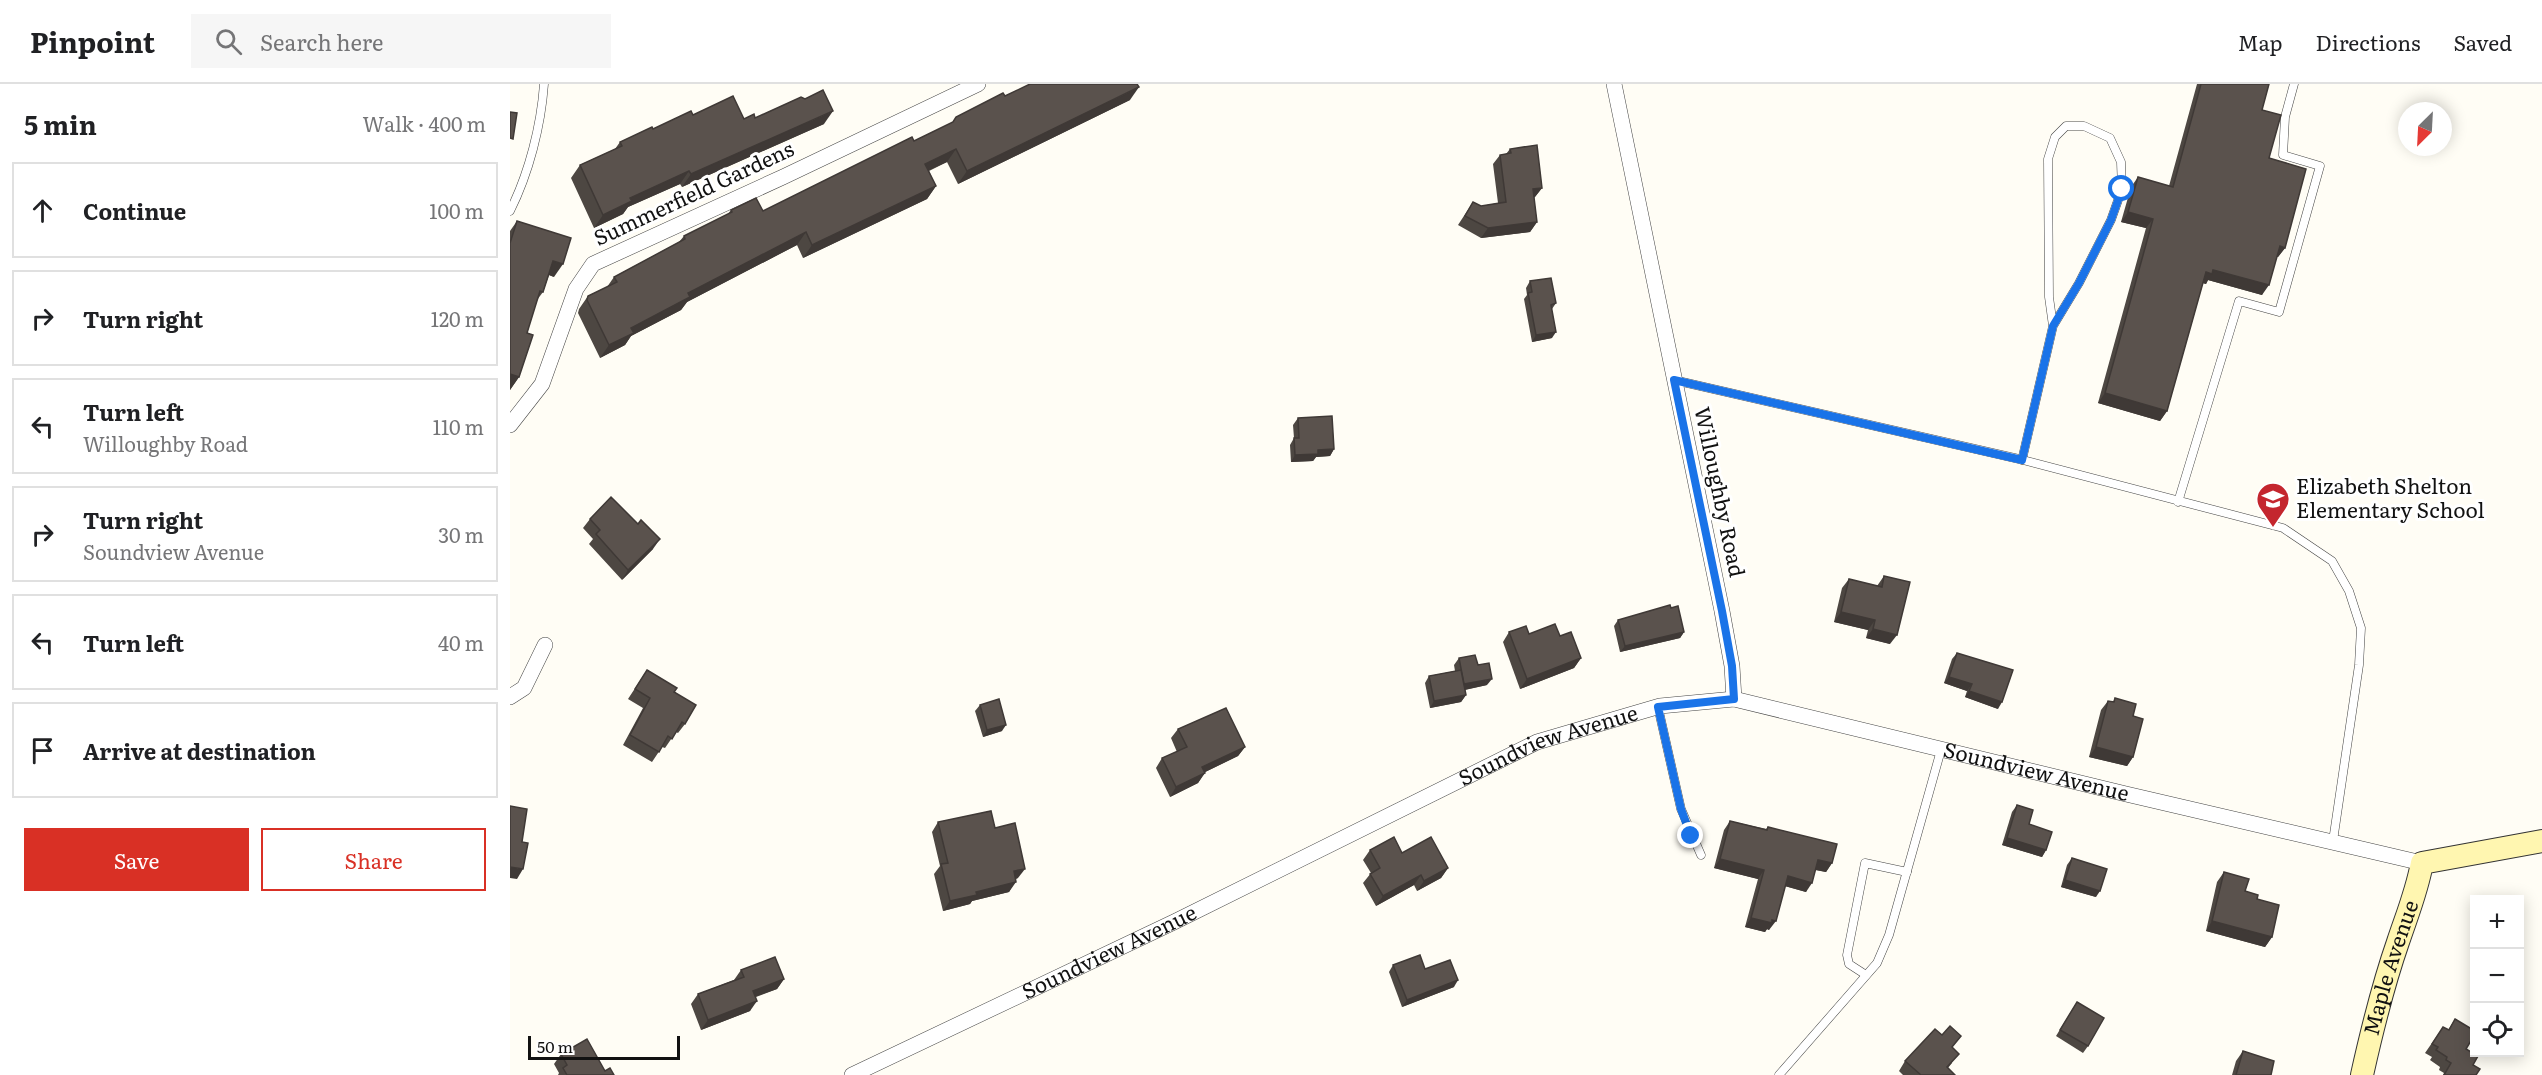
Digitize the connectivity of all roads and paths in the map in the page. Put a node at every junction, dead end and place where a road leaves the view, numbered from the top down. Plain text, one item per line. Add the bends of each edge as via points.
1 (544, 84) edge
2 (978, 84) edge
3 (1614, 84) edge
4 (2294, 84) edge
5 (510, 211) edge
6 (2053, 326) junction
7 (1674, 380) junction
8 (510, 425) edge
9 (2022, 460) junction
10 (2178, 502) junction
11 (545, 645) dead end
12 (510, 697) edge
13 (1734, 699) junction
14 (1658, 707) junction
15 (1941, 750) junction
16 (2333, 841) junction
17 (2542, 841) edge
18 (1701, 855) dead end
19 (2422, 863) junction
20 (1907, 872) junction
21 (1866, 975) junction
22 (852, 1075) edge
23 (1779, 1075) edge
24 (2362, 1075) edge

1 - 5 lane via 521,189
2 - 8 street, Summerfield Gardens via 593,264 576,289 542,384
3 - 7 street, Willoughby Road
4 - 10 lane via 2284,117 2283,155 2320,166 2279,312 2239,301
6 - 6 lane via 2111,220 2122,189 2121,162 2110,138 2084,126 2066,126 2055,137 2048,159 2049,297
6 - 9 lane
7 - 9 lane
7 - 13 street, Willoughby Road via 1722,611
9 - 10 lane
10 - 16 lane via 2283,528 2332,561 2349,591 2361,628 2359,664
11 - 12 street via 524,688
13 - 14 street, Soundview Avenue
13 - 15 street, Soundview Avenue
14 - 18 lane via 1681,809
14 - 22 street, Soundview Avenue via 1537,742 1174,922
15 - 16 street, Soundview Avenue
15 - 20 lane
16 - 19 street, Soundview Avenue
17 - 19 main road, Soundview Avenue
19 - 24 main road, Maple Avenue via 2382,993
20 - 21 lane via 1889,935
20 - 21 lane via 1865,863 1847,955 1849,964
21 - 23 lane

